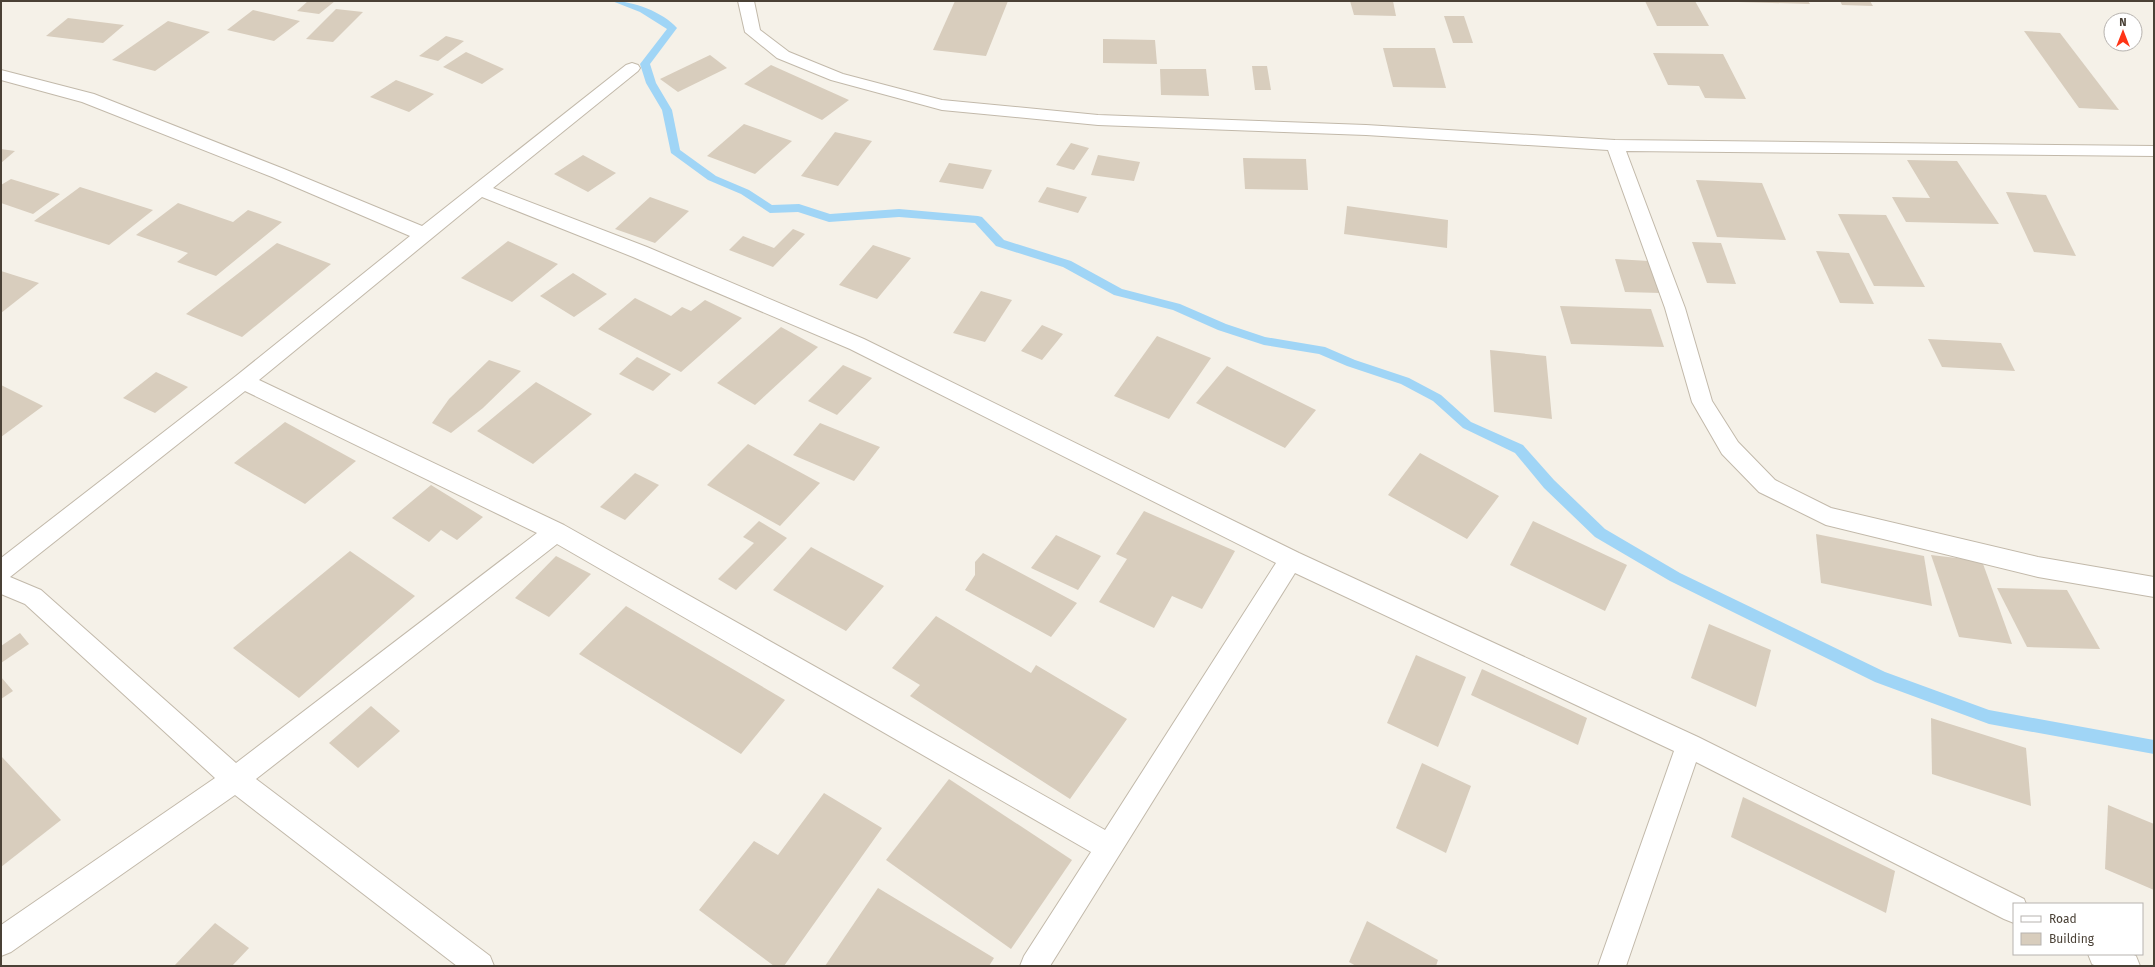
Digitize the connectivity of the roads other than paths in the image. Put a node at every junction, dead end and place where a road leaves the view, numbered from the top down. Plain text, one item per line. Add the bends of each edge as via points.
1 (746, 1) edge
2 (632, 68) dead end
3 (1, 75) edge
4 (1615, 145) junction
5 (2154, 151) edge
6 (480, 189) junction
7 (423, 234) junction
8 (243, 381) junction
9 (556, 532) junction
10 (1291, 560) junction
11 (1, 571) edge
12 (1, 584) edge
13 (2154, 587) edge
14 (1689, 745) junction
15 (235, 779) junction
16 (1110, 848) junction
17 (2013, 908) edge
18 (1, 942) edge
19 (2104, 955) edge
20 (480, 966) edge
21 (1034, 966) edge
22 (1612, 966) edge
23 (2126, 966) edge

1 - 4 street via 753,32 783,55 837,77 942,105 1098,120 1366,130
2 - 6 street
3 - 7 street via 88,98
4 - 5 street
4 - 13 street via 1675,308 1702,402 1730,448 1767,486 1826,516 2038,567
6 - 7 street
6 - 10 street via 640,252 857,344
7 - 8 street
8 - 9 street
8 - 11 street
9 - 15 street
9 - 16 street
10 - 14 street
10 - 16 street
12 - 15 street via 33,597
14 - 17 street
14 - 22 street
15 - 18 street
15 - 20 street
16 - 21 street
19 - 23 street

